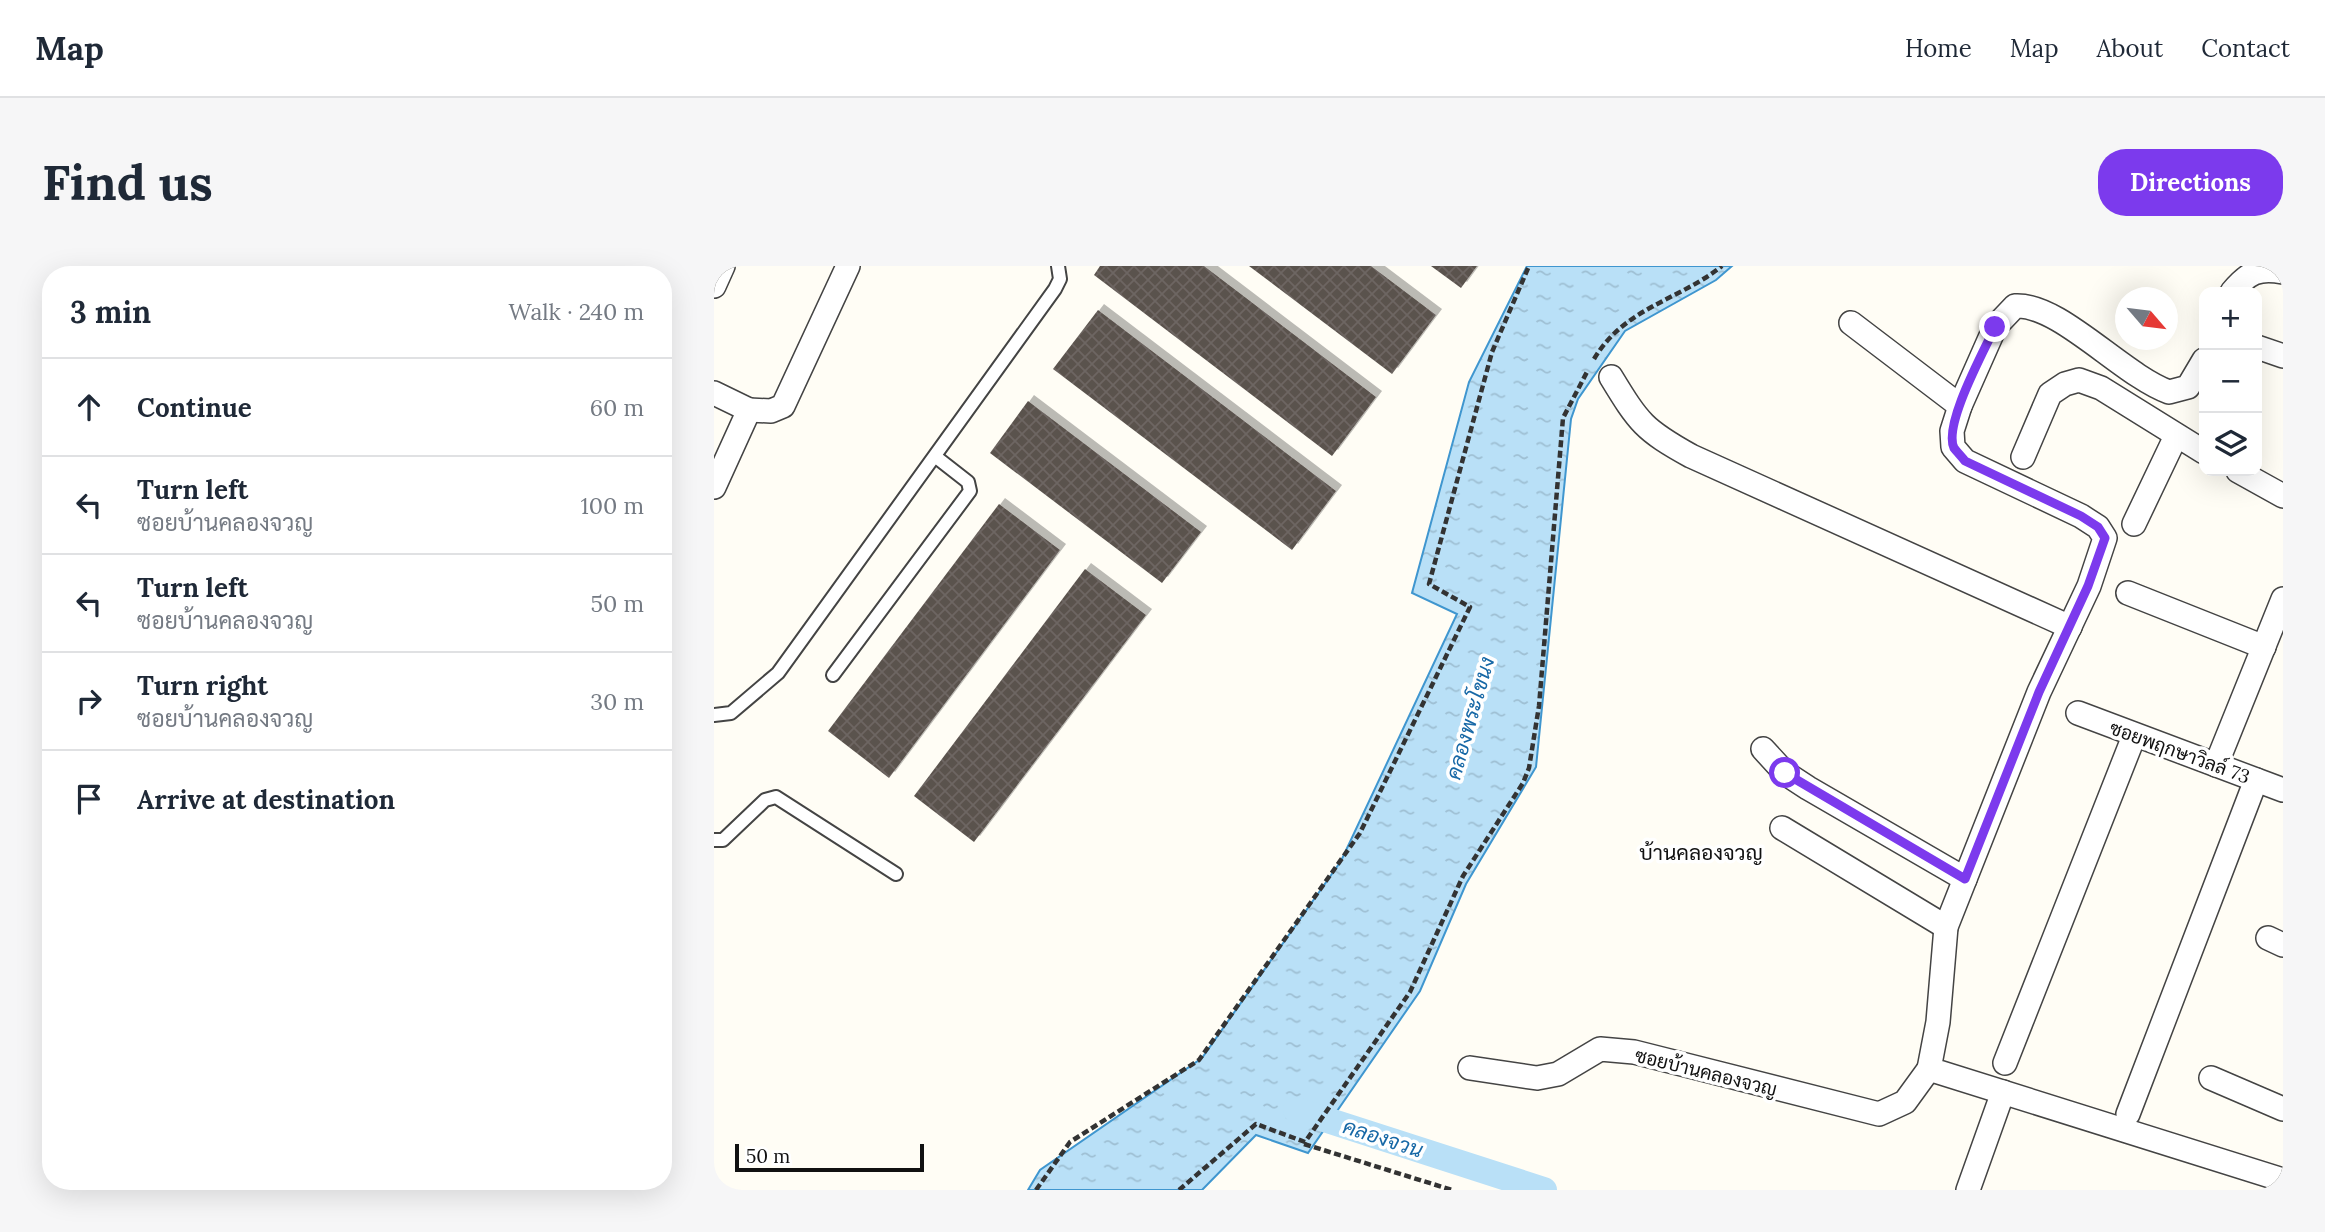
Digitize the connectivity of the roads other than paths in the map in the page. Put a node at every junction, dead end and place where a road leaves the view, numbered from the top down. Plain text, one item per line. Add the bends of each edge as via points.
1 (723, 266) edge
2 (848, 266) edge
3 (1058, 266) edge
4 (2283, 272) edge
5 (714, 286) edge
6 (2237, 287) edge
7 (1851, 323) dead end
8 (2262, 349) edge
9 (2283, 356) edge
10 (2199, 368) edge
11 (1611, 377) dead end
12 (714, 393) edge
13 (1960, 406) junction
14 (749, 410) junction
15 (2176, 436) junction
16 (2199, 449) edge
17 (936, 457) junction
18 (2023, 457) dead end
19 (2247, 476) edge
20 (714, 487) edge
21 (2283, 496) edge
22 (2134, 524) dead end
23 (2128, 593) dead end
24 (2283, 599) edge
25 (2070, 627) junction
26 (2264, 647) junction
27 (833, 675) dead end
28 (2078, 713) dead end
29 (714, 715) edge
30 (2134, 736) junction
31 (1763, 749) dead end
32 (2216, 765) junction
33 (2256, 780) junction
34 (2283, 790) edge
35 (1783, 828) dead end
36 (714, 840) edge
37 (896, 874) dead end
38 (1965, 879) junction
39 (1946, 927) junction
40 (2005, 1063) dead end
41 (1470, 1068) dead end
42 (1929, 1069) junction
43 (2211, 1078) dead end
44 (2003, 1092) junction
45 (2283, 1109) edge
46 (2128, 1114) dead end
47 (2283, 1180) edge
48 (2251, 1181) edge
49 (1968, 1190) edge

1 - 5 street
2 - 14 street via 783,406 771,411
3 - 17 lane via 1060,279 1055,289
4 - 6 street via 2253,271
7 - 13 street
8 - 9 street
10 - 13 street, ซอยบ้านคลองจวญ via 2188,387 2169,392 2135,376 2052,316 2029,305 2015,306 1995,327
11 - 25 street via 1645,427 1691,456
12 - 14 street
13 - 25 street, ซอยบ้านคลองจวญ via 1952,431 1953,447 1965,461 2081,516 2105,538
14 - 20 street
15 - 16 street
15 - 18 street via 2101,388 2080,380 2050,394
15 - 22 street
17 - 27 lane via 968,482 970,491
17 - 29 lane via 778,673 731,713
19 - 21 street
23 - 26 street
24 - 26 street
25 - 38 street, ซอยบ้านคลองจวญ via 2039,692
26 - 32 street
28 - 30 street, ซอยพฤกษาวิลล์ 73
30 - 32 street, ซอยพฤกษาวิลล์ 73
30 - 40 street
31 - 38 street via 1785,773 1808,788
32 - 33 street, ซอยพฤกษาวิลล์ 73
33 - 34 street, ซอยพฤกษาวิลล์ 73
33 - 46 street
35 - 39 street
36 - 37 lane via 723,840 765,800 776,797
38 - 39 street, ซอยบ้านคลองจวญ
39 - 42 street, ซอยบ้านคลองจวญ
41 - 42 street, ซอยบ้านคลองจวญ via 1537,1078 1558,1074 1600,1049 1633,1052 1879,1114 1905,1102
42 - 44 street
43 - 45 street
44 - 48 street
44 - 49 street
47 - 48 street

